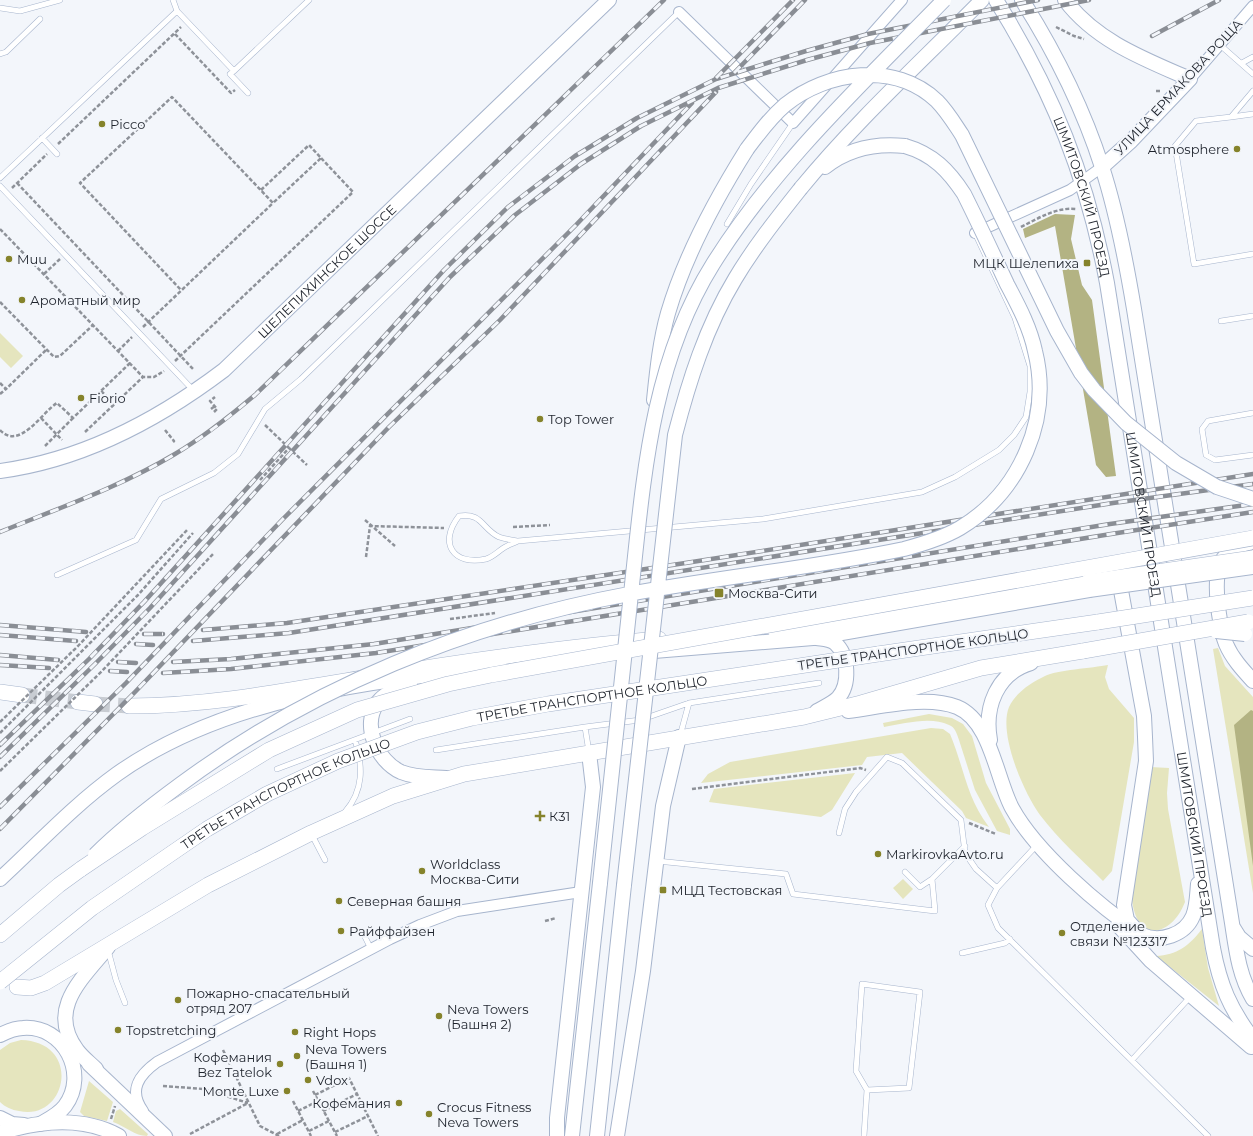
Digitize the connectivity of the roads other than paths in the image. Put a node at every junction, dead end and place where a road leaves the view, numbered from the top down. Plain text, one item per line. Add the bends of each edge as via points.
1 (60, 0) edge
2 (173, 0) edge
3 (309, 0) edge
4 (609, 0) edge
5 (902, 0) edge
6 (944, 0) edge
7 (982, 0) edge
8 (996, 0) edge
9 (1022, 0) edge
10 (1065, 0) edge
11 (1253, 6) edge
12 (0, 8) edge
13 (177, 11) junction
14 (679, 12) joint
15 (40, 19) dead end
16 (1220, 45) junction
17 (0, 54) edge
18 (1253, 57) edge
19 (1242, 63) junction
20 (234, 71) junction
21 (1253, 74) edge
22 (1190, 78) junction
23 (1253, 91) edge
24 (248, 93) dead end
25 (1253, 114) edge
26 (1231, 117) junction
27 (793, 124) junction
28 (42, 138) junction
29 (57, 154) dead end
30 (1102, 167) junction
31 (0, 178) edge
32 (1082, 181) junction
33 (0, 186) edge
34 (800, 188) junction
35 (727, 224) dead end
36 (975, 233) joint
37 (1253, 254) edge
38 (1253, 316) edge
39 (1221, 321) dead end
40 (195, 392) junction
41 (1253, 413) edge
42 (650, 437) junction
43 (1253, 455) edge
44 (17, 468) junction
45 (0, 471) edge
46 (0, 476) edge
47 (1253, 499) edge
48 (1253, 538) edge
49 (518, 541) junction
50 (1253, 542) edge
51 (1253, 558) edge
52 (1253, 567) edge
53 (57, 575) dead end
54 (1088, 586) junction
55 (1253, 598) edge
56 (1250, 628) edge
57 (679, 638) junction
58 (813, 638) junction
59 (1083, 651) junction
60 (441, 669) junction
61 (1253, 681) edge
62 (819, 683) dead end
63 (0, 692) edge
64 (22, 695) tunnel mouth
65 (78, 702) tunnel mouth
66 (689, 703) junction
67 (95, 704) tunnel mouth
68 (129, 706) tunnel mouth
69 (804, 717) junction
70 (410, 719) dead end
71 (585, 727) junction
72 (372, 734) junction
73 (679, 737) junction
74 (355, 740) junction
75 (436, 750) dead end
76 (589, 753) junction
77 (277, 768) dead end
78 (996, 768) junction
79 (446, 778) junction
80 (337, 820) junction
81 (311, 833) junction
82 (839, 833) dead end
83 (1038, 844) junction
84 (964, 846) junction
85 (325, 860) dead end
86 (656, 861) junction
87 (1200, 868) junction
88 (81, 869) junction
89 (905, 872) dead end
90 (0, 879) edge
91 (932, 879) junction
92 (997, 888) junction
93 (581, 892) junction
94 (1095, 899) junction
95 (1232, 923) junction
96 (1137, 931) junction
97 (0, 935) edge
98 (365, 937) dead end
99 (1010, 939) junction
100 (108, 947) junction
101 (371, 949) junction
102 (1253, 949) edge
103 (962, 953) dead end
104 (0, 982) edge
105 (17, 987) dead end
106 (1192, 995) junction
107 (1253, 999) edge
108 (125, 1004) dead end
109 (0, 1035) edge
110 (1253, 1039) edge
111 (63, 1045) junction
112 (1253, 1048) edge
113 (1132, 1060) junction
114 (96, 1069) junction
115 (867, 1090) junction
116 (0, 1118) edge
117 (150, 1121) junction
118 (27, 1128) edge
119 (597, 1129) edge
120 (0, 1134) edge
121 (119, 1136) edge
122 (165, 1136) edge
123 (557, 1136) edge
124 (572, 1136) edge
125 (617, 1136) edge
126 (864, 1136) edge
127 (1208, 1136) edge

1 - 12 lane via 20,10
2 - 13 lane
3 - 20 lane
4 - 40 main road, ШЕЛЕПИХИНСКОЕ ШОССЕ via 224,370
5 - 27 street
6 - 42 main road, bridge via 793,158 757,202 712,265 677,337 666,368
7 - 34 main road, bridge via 843,140
8 - 32 main road, ШМИТОВСКИЙ ПРОЕЗД via 1044,85
9 - 30 main road, ШМИТОВСКИЙ ПРОЕЗД via 1071,89
10 - 22 main road via 1077,16 1112,42
11 - 16 street, УЛИЦА ЕРМАКОВА РОЩА
13 - 20 lane
13 - 28 lane
14 - 27 street
14 - 53 lane via 307,373 265,409 238,454 214,473 161,499 136,540
15 - 17 lane via 6,52
16 - 19 lane
16 - 22 street, УЛИЦА ЕРМАКОВА РОЩА
18 - 19 lane
19 - 21 lane
20 - 24 lane via 230,74
22 - 30 main road, УЛИЦА ЕРМАКОВА РОЩА via 1131,141
23 - 26 lane
25 - 26 lane
26 - 37 lane via 1196,121 1175,146 1194,264
27 - 35 lane via 751,184
28 - 29 lane
28 - 31 lane
30 - 32 street, УЛИЦА ЕРМАКОВА РОЩА
30 - 95 main road, ШМИТОВСКИЙ ПРОЕЗД via 1129,279
32 - 36 street, УЛИЦА ЕРМАКОВА РОЩА via 1070,190
32 - 87 main road, ШМИТОВСКИЙ ПРОЕЗД via 1092,210 1107,283
33 - 40 lane
34 - 88 main road, bridge via 826,165 850,152 886,145 911,148 934,159 945,168 964,194 1023,316 1036,351 1039,371 1038,414 1033,437 1012,481 986,508 973,520 954,531 904,549 584,603 534,615 442,644 404,659 300,708 241,742 161,799 108,842
34 - 119 main road, bridge via 735,279 716,315 686,393 675,435
36 - 49 lane via 1015,318 1030,366 1030,392 1026,417 1014,435 999,450 955,477 922,492 763,519
38 - 39 lane
40 - 44 main road, ШЕЛЕПИХИНСКОЕ ШОССЕ via 149,420 107,441 59,458
41 - 43 lane via 1208,421 1202,430 1206,455 1215,460
42 - 47 main road, bridge via 657,368 676,288 695,243 747,148 767,122 786,104 825,83 867,74 887,76 908,82 937,100 950,115 1057,331 1081,373 1109,406 1176,463 1196,476 1216,487
42 - 124 main road, bridge
44 - 45 main road, ШЕЛЕПИХИНСКОЕ ШОССЕ
44 - 46 lane
48 - 88 main road, bridge via 542,665 427,690 357,710 269,750 142,828
49 - 49 lane via 499,537 468,514 459,516 451,528 448,541 452,551 461,558 473,560 487,559
50 - 61 main road via 1237,547 1225,556 1220,564 1217,582 1220,624 1225,642 1234,659
51 - 54 main road, bridge
52 - 54 main road, bridge
54 - 57 main road via 812,626
54 - 58 main road
55 - 104 main road, ТРЕТЬЕ ТРАНСПОРТНОЕ КОЛЬЦО, bridge via 548,704 472,718 417,732 338,761 267,794 214,825 92,908
56 - 59 main road, bridge via 1206,630
57 - 60 main road via 620,642
57 - 96 main road via 1058,570 1091,566 1105,567 1113,571 1120,585 1145,727 1146,761 1124,905 1127,920
58 - 60 main road via 619,654 504,667
58 - 69 main road via 826,639 835,644 846,664 846,676 839,697 828,706
59 - 69 main road via 986,666
59 - 78 main road via 1028,664 1018,668 1003,680 993,699 988,722
60 - 68 main road via 216,700
60 - 72 main road via 389,692 372,712
60 - 90 main road via 241,713 166,745 135,762 94,791
62 - 66 lane
63 - 64 main road
65 - 67 main road
66 - 71 lane via 640,720
66 - 73 lane
69 - 73 main road
69 - 78 main road via 917,702 947,704 966,712 979,725
70 - 72 lane
71 - 75 lane
71 - 76 lane
72 - 74 lane
72 - 79 main road via 380,754 400,772 417,777
73 - 76 main road
73 - 86 main road via 663,806
74 - 77 lane
74 - 80 lane via 360,756 362,778 350,805
76 - 79 main road
76 - 93 main road via 593,787
78 - 83 main road via 1012,807 1027,832
79 - 80 main road via 393,796
80 - 81 main road
81 - 85 lane
81 - 100 main road via 208,885
82 - 84 lane via 845,809 856,792 887,757 902,763 961,820
83 - 92 lane
83 - 94 main road
84 - 91 lane
84 - 92 lane via 976,869
86 - 91 lane via 786,874 793,894 935,912
86 - 125 main road via 632,1055
87 - 96 main road via 1195,908 1184,928 1172,935 1158,938 1146,937
87 - 110 main road, ШМИТОВСКИЙ ПРОЕЗД via 1213,948 1223,989 1235,1013
88 - 97 main road
89 - 91 lane via 920,887
92 - 99 lane via 988,905 998,928
93 - 101 street via 457,911 420,925
93 - 123 main road
94 - 96 main road
94 - 106 main road via 1139,949
95 - 102 main road via 1239,938
95 - 107 main road, ШМИТОВСКИЙ ПРОЕЗД via 1243,976
98 - 101 lane
99 - 103 lane via 1005,943
99 - 113 lane
100 - 105 main road via 45,984 32,988
100 - 108 lane
100 - 114 main road via 73,990 64,1015 67,1031 76,1050
101 - 117 street via 157,1062 145,1071 138,1080 136,1090 139,1106
106 - 112 main road
106 - 113 lane
109 - 111 main road via 11,1030 37,1029 49,1033
111 - 114 main road
111 - 118 main road via 73,1062 75,1078 72,1093 65,1106 54,1117
113 - 127 lane
114 - 117 main road
115 - 115 lane via 856,1071 862,984 920,992 909,1088
115 - 126 lane
116 - 118 main road
117 - 122 main road
118 - 120 main road
118 - 121 main road via 77,1123 108,1130

